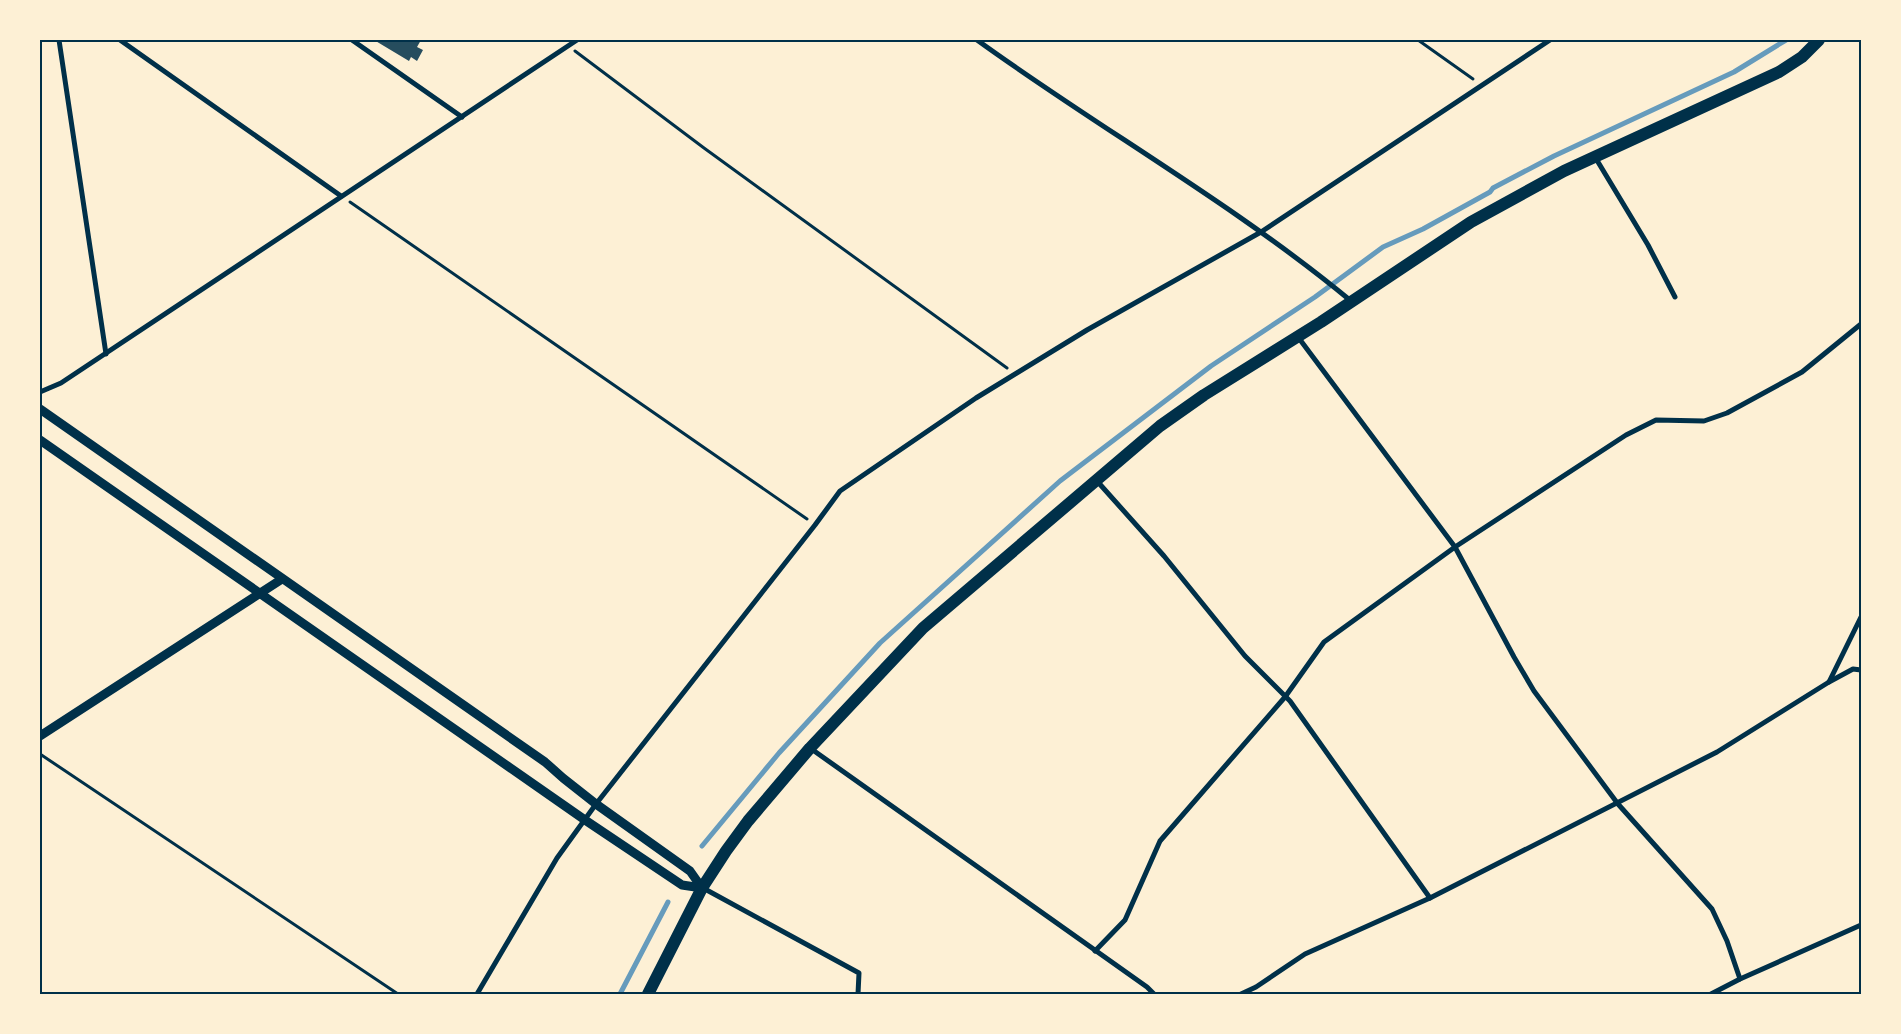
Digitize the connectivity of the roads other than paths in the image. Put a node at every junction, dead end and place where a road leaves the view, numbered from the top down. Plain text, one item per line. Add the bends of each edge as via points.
1 (59, 40) edge
2 (120, 40) edge
3 (352, 40) edge
4 (577, 40) edge
5 (977, 40) edge
6 (1550, 40) edge
7 (1818, 40) edge
8 (462, 117) junction
9 (1595, 156) junction
10 (341, 196) junction
11 (1261, 232) junction
12 (1675, 297) dead end
13 (1351, 301) junction
14 (1861, 324) edge
15 (1297, 337) junction
16 (106, 354) junction
17 (40, 392) edge
18 (40, 409) edge
19 (40, 440) edge
20 (1097, 480) junction
21 (1456, 546) junction
22 (282, 579) junction
23 (260, 593) junction
24 (1861, 617) edge
25 (1861, 670) edge
26 (1829, 682) junction
27 (1285, 697) junction
28 (40, 736) edge
29 (810, 748) junction
30 (596, 804) junction
31 (1618, 804) junction
32 (585, 820) junction
33 (702, 888) junction
34 (1430, 898) junction
35 (1861, 925) edge
36 (1095, 951) junction
37 (1740, 979) junction
38 (477, 994) edge
39 (648, 994) edge
40 (858, 994) edge
41 (1154, 994) edge
42 (1241, 994) edge
43 (1711, 994) edge

1 - 16 street
2 - 10 street
3 - 8 street
4 - 8 street
5 - 11 street
6 - 11 street
7 - 9 main road via 1802,57 1779,72
8 - 10 street
9 - 12 street
9 - 13 main road via 1471,222
10 - 16 street
11 - 13 street
11 - 30 street via 1015,374 840,491
13 - 15 main road
14 - 21 street via 1802,372 1727,413 1704,421 1656,420 1626,434
15 - 20 main road via 1160,426
15 - 21 street
16 - 17 street via 61,383
18 - 22 street
19 - 23 street
20 - 27 street via 1245,656
20 - 29 main road via 923,628
21 - 27 street via 1324,642
21 - 31 street via 1534,691
22 - 23 street
22 - 30 street via 545,762
23 - 28 street
23 - 32 street
24 - 26 street
25 - 26 street via 1853,669
26 - 31 street via 1717,752
27 - 34 street
27 - 36 street via 1160,841 1125,920
29 - 33 main road via 748,821
29 - 36 street
30 - 32 street
30 - 33 street via 690,871
31 - 34 street
31 - 37 street via 1712,910 1728,941
32 - 33 street via 682,885
32 - 38 street via 557,858
33 - 39 main road
33 - 40 street via 858,973
34 - 42 street via 1305,954
35 - 37 street
36 - 41 street
37 - 43 street

